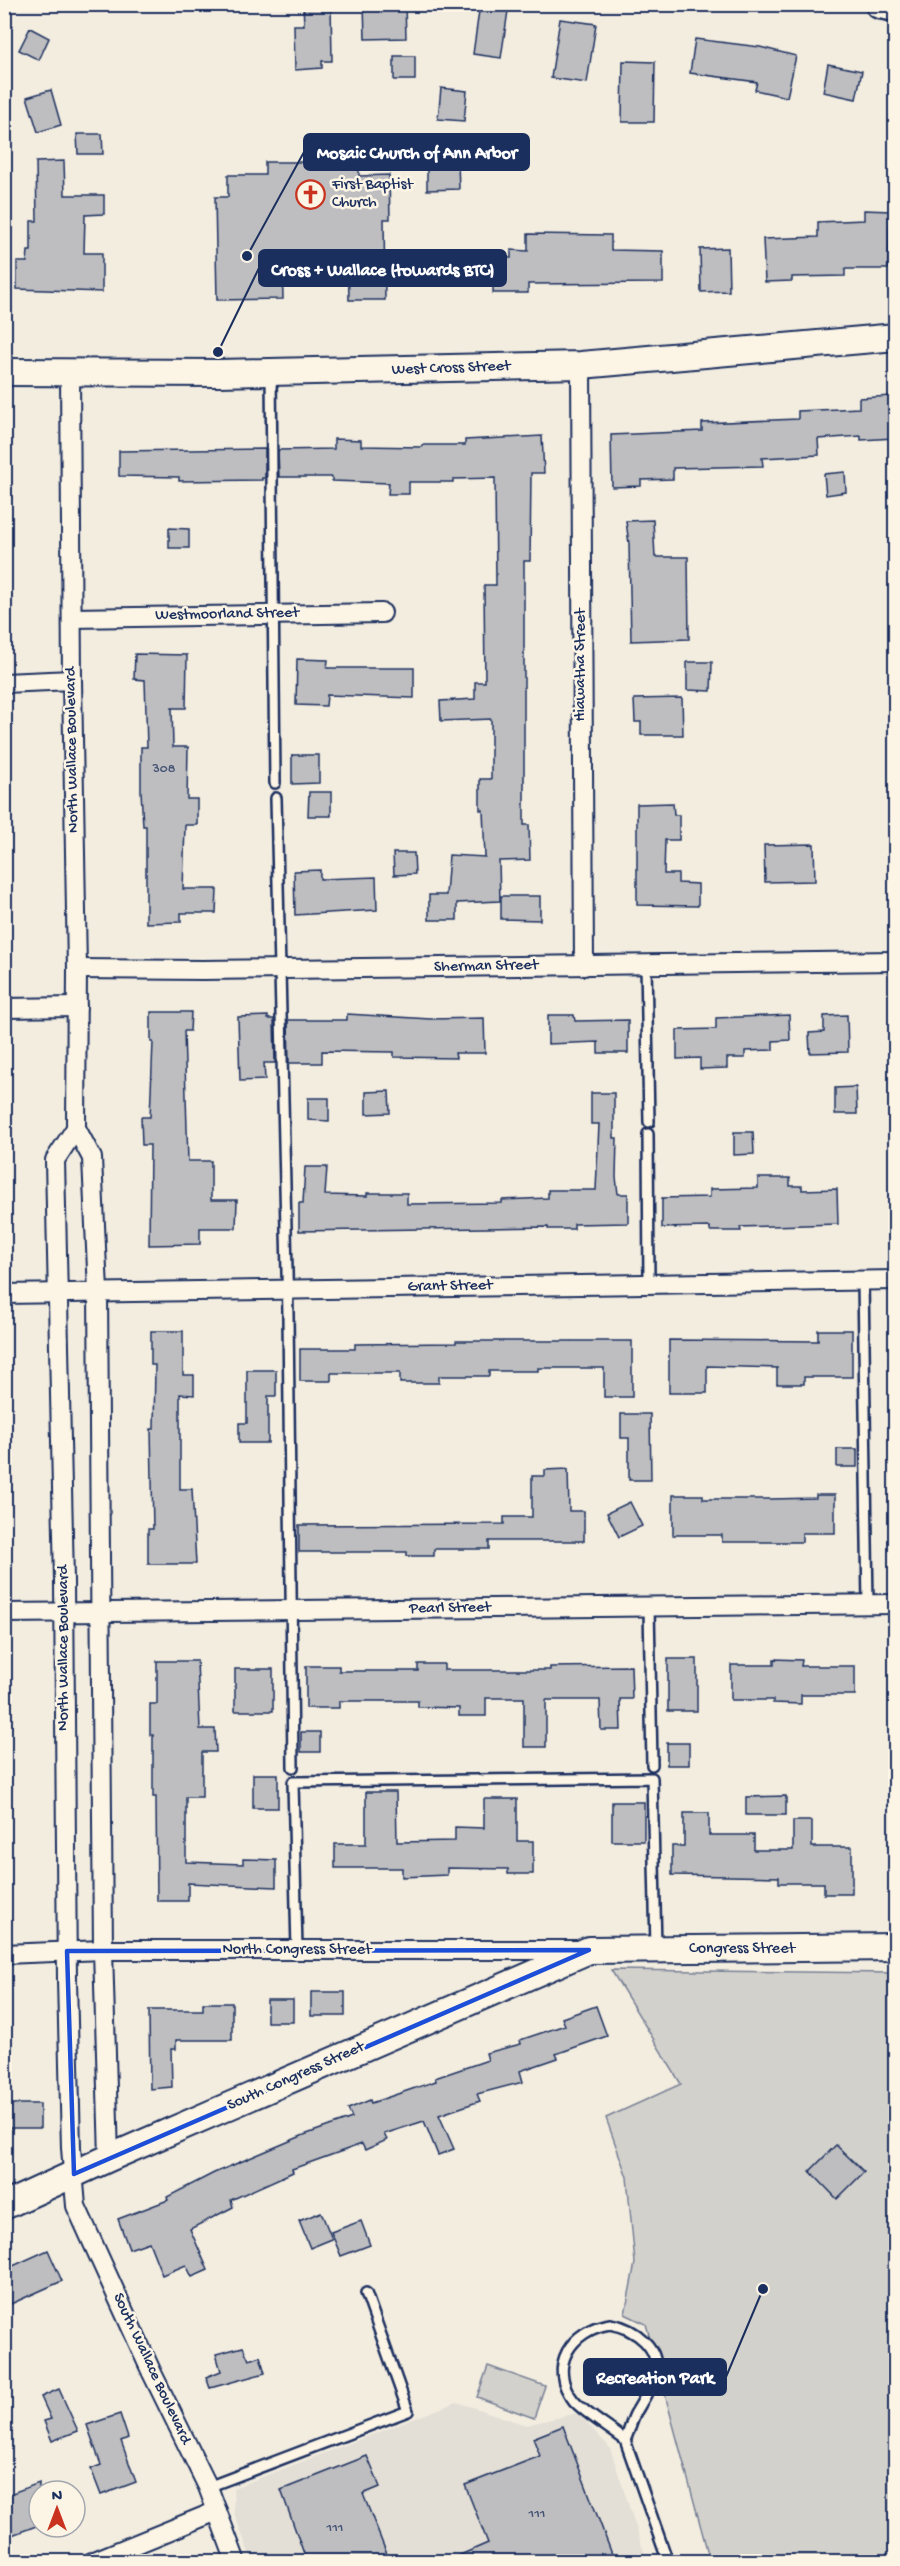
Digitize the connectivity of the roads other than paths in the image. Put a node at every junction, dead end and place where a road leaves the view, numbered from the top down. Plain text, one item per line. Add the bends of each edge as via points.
1 (880, 4) edge
2 (896, 7) edge
3 (896, 337) edge
4 (581, 365) junction
5 (4, 372) edge
6 (70, 372) junction
7 (271, 373) junction
8 (382, 613) dead end
9 (274, 614) junction
10 (72, 618) junction
11 (72, 680) junction
12 (4, 683) edge
13 (275, 783) dead end
14 (276, 798) dead end
15 (896, 962) edge
16 (646, 964) junction
17 (584, 966) junction
18 (77, 969) junction
19 (278, 969) junction
20 (77, 1007) junction
21 (4, 1008) edge
22 (649, 1122) dead end
23 (76, 1128) junction
24 (648, 1134) dead end
25 (896, 1280) edge
26 (863, 1281) junction
27 (649, 1284) junction
28 (287, 1289) junction
29 (98, 1292) junction
30 (58, 1293) junction
31 (4, 1294) edge
32 (896, 1604) edge
33 (868, 1605) junction
34 (649, 1607) junction
35 (292, 1610) junction
36 (101, 1611) junction
37 (63, 1612) junction
38 (4, 1613) edge
39 (651, 1765) dead end
40 (293, 1767) dead end
41 (896, 1947) edge
42 (656, 1949) junction
43 (103, 1950) junction
44 (297, 1950) junction
45 (589, 1950) junction
46 (67, 1951) junction
47 (4, 1954) edge
48 (109, 2158) junction
49 (74, 2174) junction
50 (4, 2206) edge
51 (366, 2293) dead end
52 (625, 2440) junction
53 (208, 2487) junction
54 (217, 2511) junction
55 (92, 2562) edge
56 (236, 2562) edge
57 (668, 2562) edge

1 - 2 main road
3 - 4 street, West Cross Street
4 - 7 street, West Cross Street
4 - 17 street, Hiawatha Street
5 - 6 street, West Cross Street
6 - 7 street, West Cross Street
6 - 10 street, North Wallace Boulevard
7 - 9 lane
8 - 9 street, Westmoorland Street
9 - 10 street, Westmoorland Street
9 - 13 lane
10 - 11 street, North Wallace Boulevard
11 - 12 street
11 - 18 street, North Wallace Boulevard
14 - 19 lane
15 - 16 street, Sherman Street
16 - 17 street, Sherman Street
16 - 22 lane
17 - 19 street, Sherman Street
18 - 19 street, Sherman Street
18 - 20 street, North Wallace Boulevard
19 - 28 lane
20 - 21 street
20 - 23 street, North Wallace Boulevard
23 - 29 street, North Wallace Boulevard via 92,1158
23 - 30 street, North Wallace Boulevard via 55,1160
24 - 27 lane
25 - 26 street, Grant Street
26 - 27 street, Grant Street
26 - 33 lane
27 - 28 street, Grant Street
28 - 29 street, Grant Street
28 - 35 lane
29 - 30 street, Grant Street
29 - 36 street, North Wallace Boulevard
30 - 31 street, Grant Street
30 - 37 street, North Wallace Boulevard
32 - 33 street, Pearl Street
33 - 34 street, Pearl Street
34 - 35 street, Pearl Street
34 - 39 lane
35 - 36 street, Pearl Street
35 - 40 lane
36 - 37 street, Pearl Street
36 - 43 street, North Wallace Boulevard
37 - 38 street, Pearl Street
37 - 46 street, North Wallace Boulevard
41 - 42 street, Congress Street
42 - 44 lane via 652,1778 640,1778 293,1782
42 - 45 street, Congress Street
43 - 44 street, North Congress Street
43 - 46 street, North Congress Street
43 - 48 street, North Wallace Boulevard
44 - 45 street, North Congress Street
45 - 48 street, South Congress Street
46 - 47 street, North Congress Street
46 - 49 street, North Wallace Boulevard
48 - 49 street, South Congress Street
49 - 50 street, South Congress Street
49 - 53 street, South Wallace Boulevard via 76,2206
51 - 53 lane via 408,2411
52 - 52 lane via 656,2374 654,2359 648,2345 625,2326 595,2326 581,2333 564,2358 566,2388 574,2401
52 - 57 lane
53 - 54 street, South Wallace Boulevard
54 - 55 street
54 - 56 street, South Wallace Boulevard

